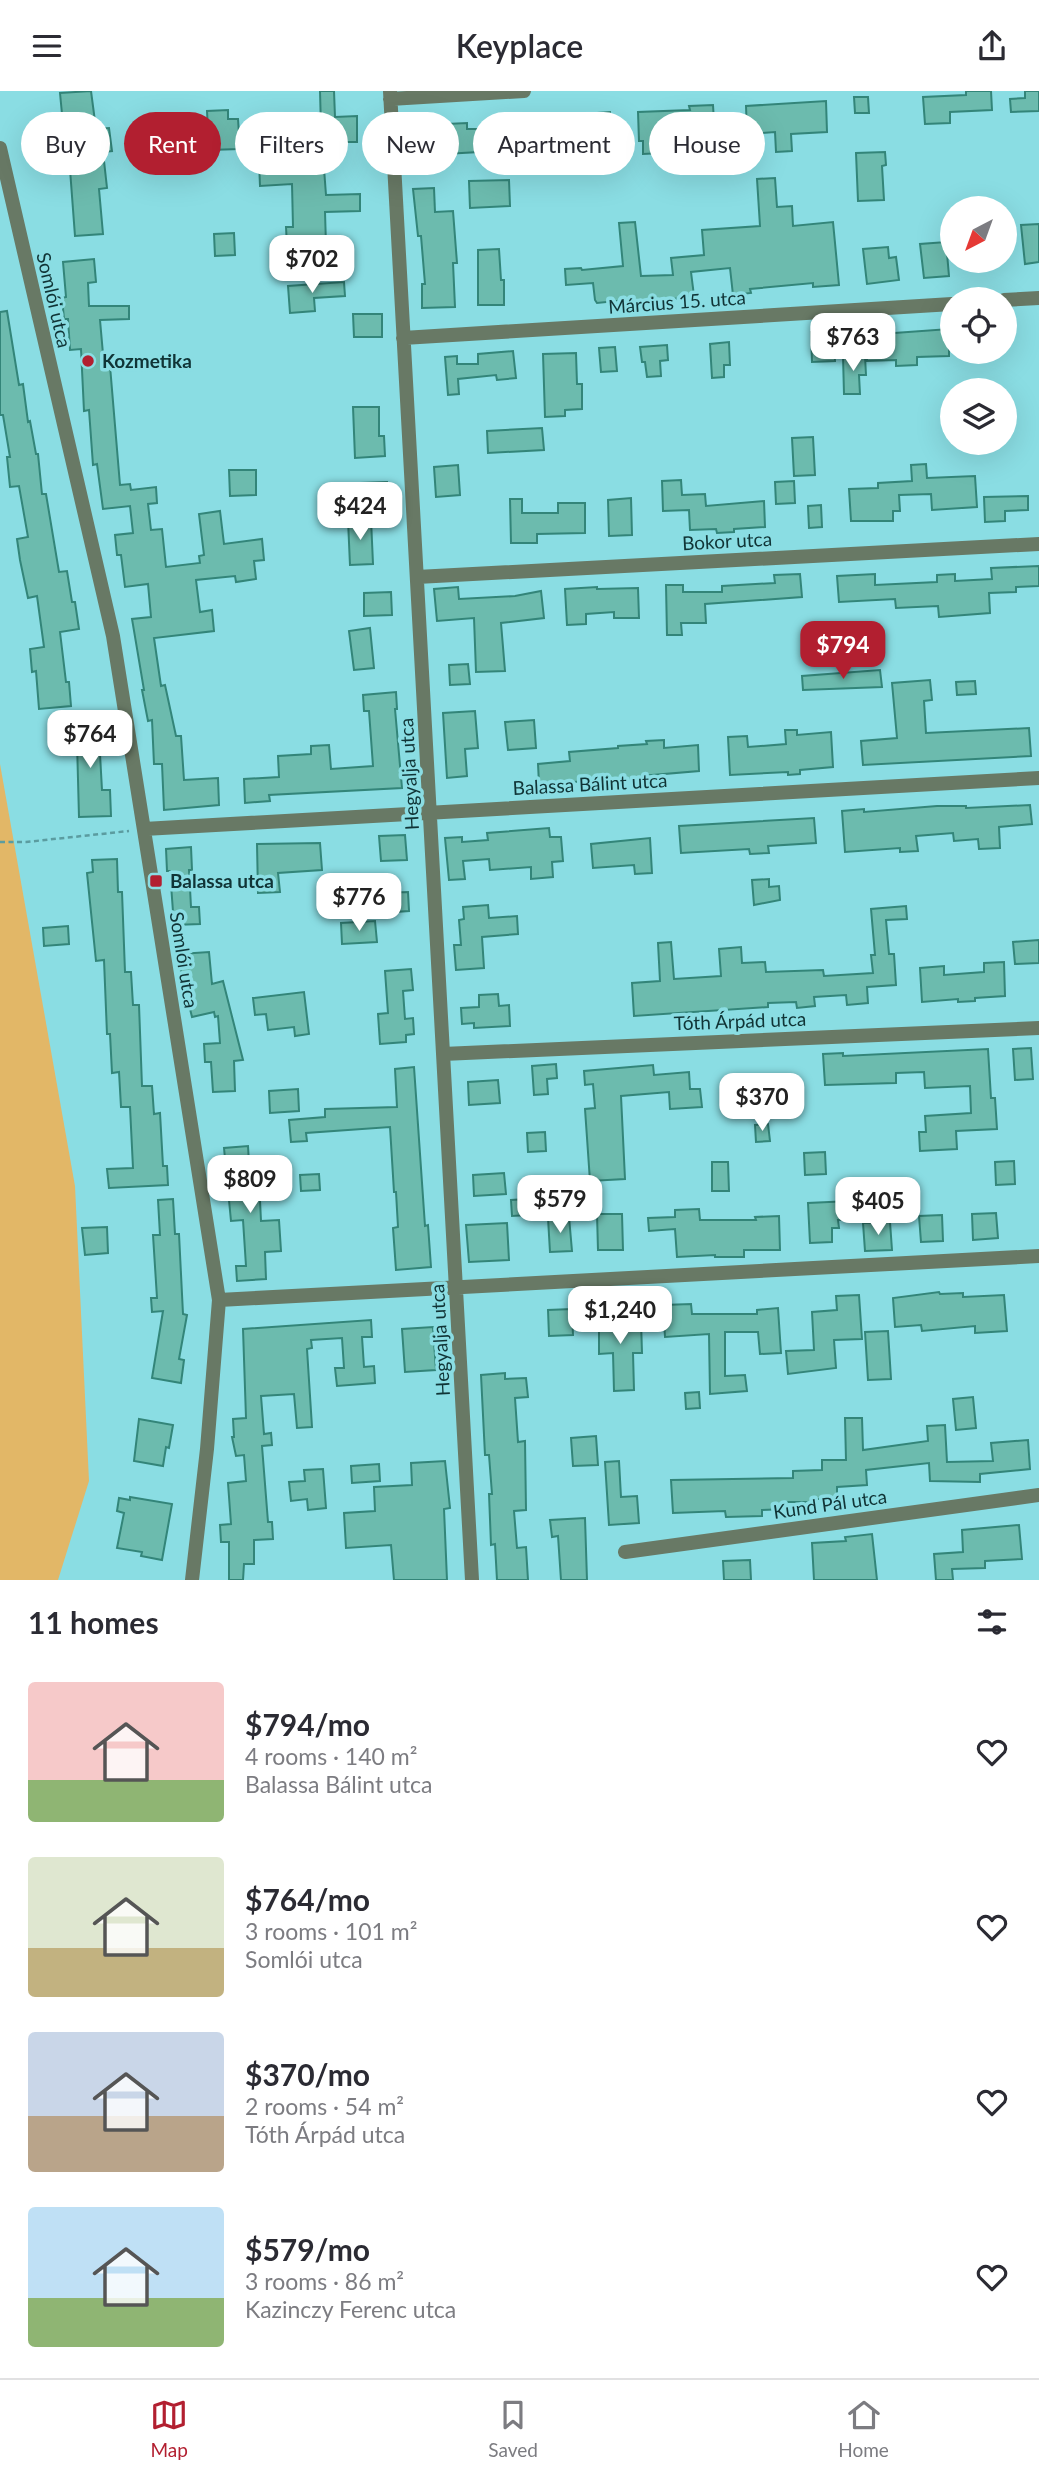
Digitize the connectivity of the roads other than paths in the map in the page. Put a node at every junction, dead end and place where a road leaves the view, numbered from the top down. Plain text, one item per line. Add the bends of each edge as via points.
1 (524, 91) edge
2 (390, 95) edge
3 (0, 148) edge
4 (1039, 298) edge
5 (1017, 299) edge
6 (940, 305) edge
7 (404, 338) junction
8 (1039, 544) edge
9 (416, 577) junction
10 (1039, 778) edge
11 (431, 813) junction
12 (144, 829) junction
13 (1039, 1028) edge
14 (443, 1053) junction
15 (1039, 1256) edge
16 (457, 1287) junction
17 (219, 1300) junction
18 (1039, 1495) edge
19 (625, 1552) dead end
20 (192, 1580) edge
21 (472, 1580) edge

1 - 2 street
2 - 7 street, Hegyalja utca
3 - 12 street, Somlói utca via 113,636
4 - 5 street
6 - 7 street, Március 15. utca
7 - 9 street, Hegyalja utca
8 - 9 street, Bokor utca
9 - 11 street, Hegyalja utca
10 - 11 street, Balassa Bálint utca
11 - 12 street, Balassa Bálint utca
11 - 14 street, Hegyalja utca
12 - 17 street, Somlói utca
13 - 14 street, Tóth Árpád utca
14 - 16 street, Hegyalja utca
15 - 16 street
16 - 17 street
16 - 21 street, Hegyalja utca
17 - 20 street, Somlói utca
18 - 19 street, Kund Pál utca

